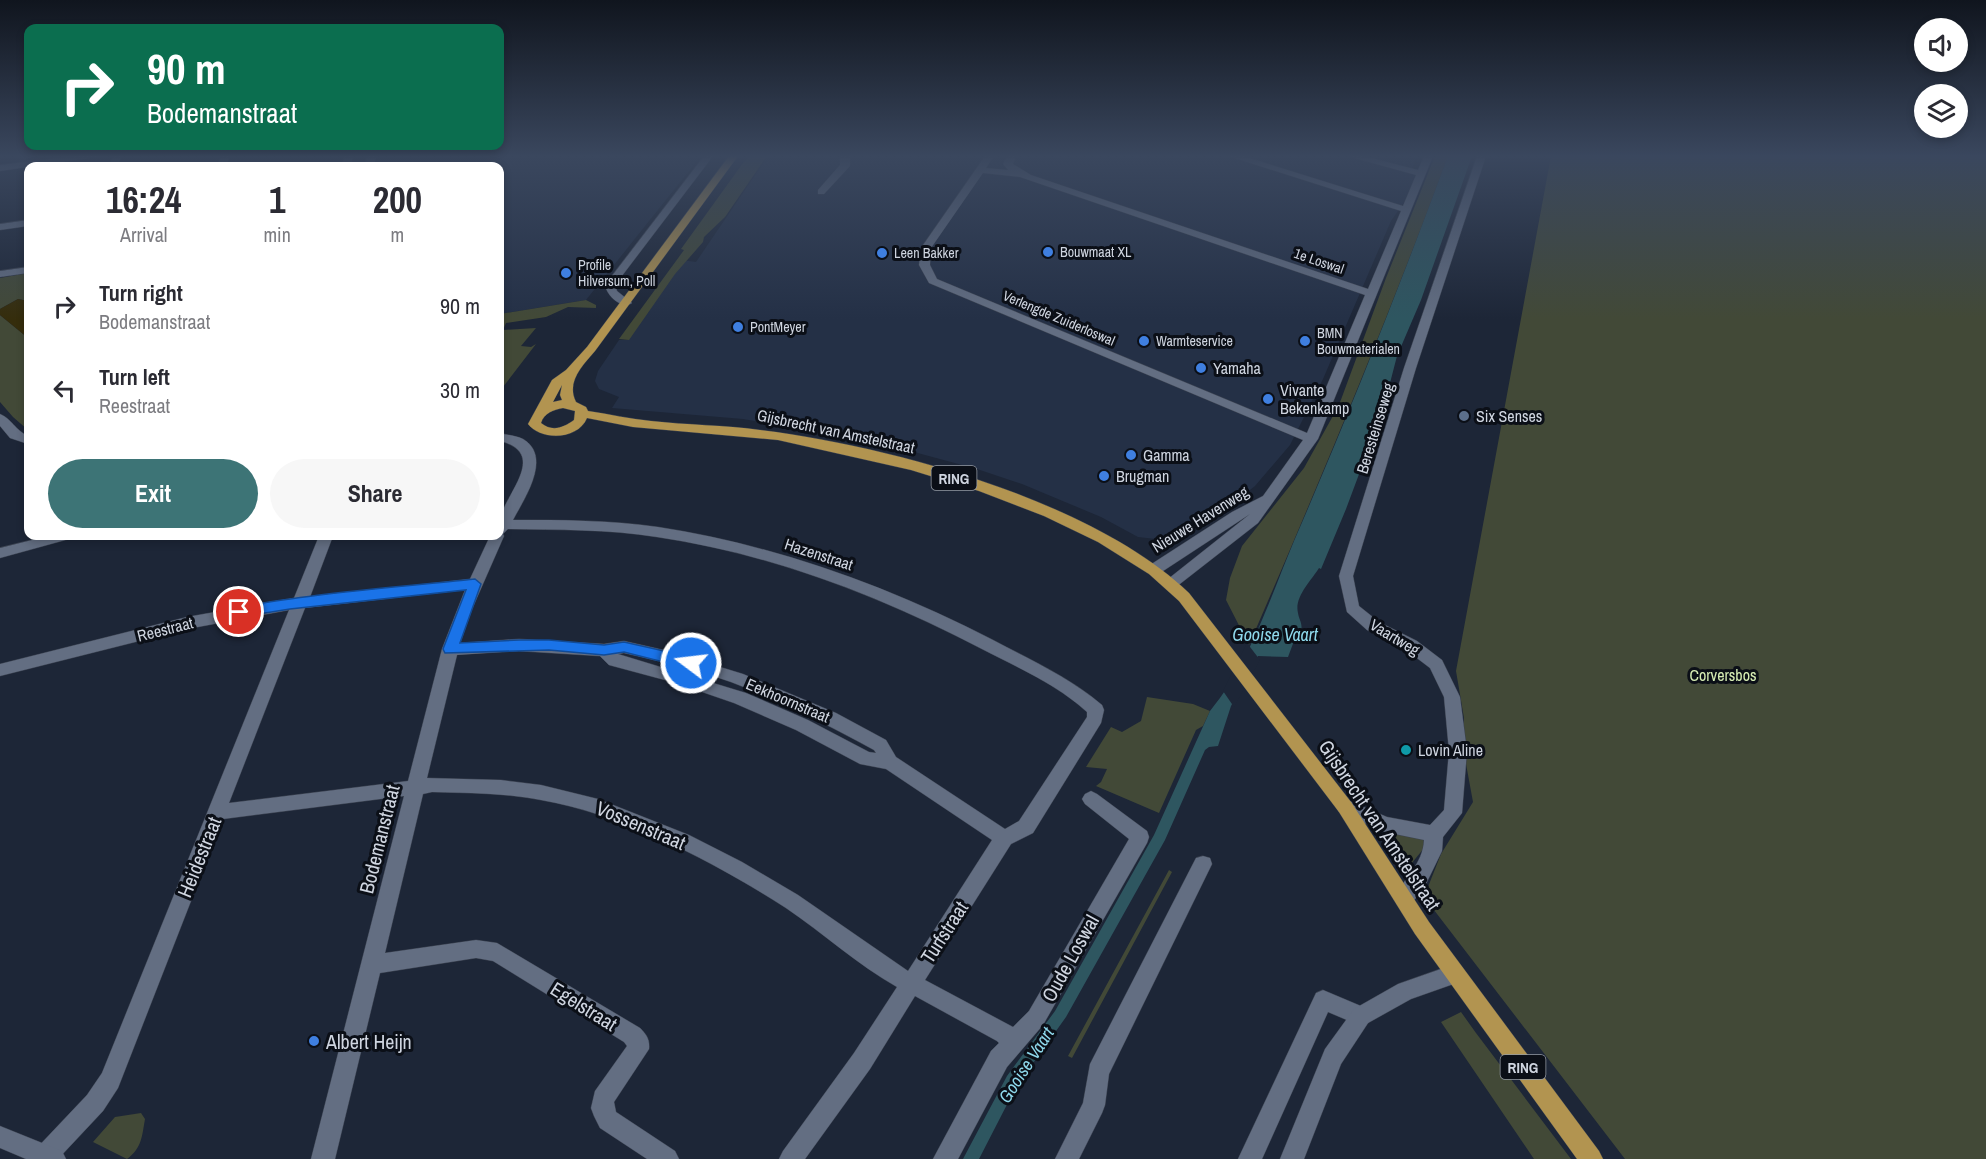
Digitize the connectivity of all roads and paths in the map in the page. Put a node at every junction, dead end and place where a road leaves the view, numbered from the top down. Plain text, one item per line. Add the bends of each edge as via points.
1 (668, 210) edge
2 (694, 210) edge
3 (953, 210) edge
4 (1126, 210) edge
5 (1407, 210) edge
6 (1464, 210) edge
7 (24, 224) edge
8 (0, 227) edge
9 (24, 271) edge
10 (0, 274) edge
11 (1370, 293) junction
12 (626, 303) junction
13 (570, 373) junction
14 (570, 404) junction
15 (543, 410) junction
16 (0, 418) edge
17 (580, 419) junction
18 (24, 438) edge
19 (504, 438) edge
20 (1311, 439) junction
21 (1265, 500) junction
22 (504, 522) edge
23 (504, 530) edge
24 (49, 540) edge
25 (324, 540) edge
26 (495, 540) edge
27 (0, 553) edge
28 (1155, 568) junction
29 (1171, 583) junction
30 (475, 584) junction
31 (298, 603) junction
32 (1352, 608) joint
33 (450, 649) junction
34 (0, 670) edge
35 (1096, 710) joint
36 (415, 786) junction
37 (1091, 799) dead end
38 (1345, 807) junction
39 (217, 812) junction
40 (1434, 834) junction
41 (1004, 838) junction
42 (1203, 864) dead end
43 (1404, 898) junction
44 (372, 964) junction
45 (1455, 974) junction
46 (911, 984) junction
47 (1361, 1016) junction
48 (1012, 1042) junction
49 (0, 1137) edge
50 (47, 1158) edge
51 (323, 1159) edge
52 (667, 1159) edge
53 (791, 1159) edge
54 (945, 1159) edge
55 (1067, 1159) edge
56 (1250, 1159) edge
57 (1292, 1159) edge
58 (1592, 1159) edge

1 - 12 street via 610,285 612,292
2 - 12 main road, RING
3 - 20 street, Verlengde Zuiderloswal via 923,257 923,269 933,281
4 - 11 street, 1e Loswal
5 - 11 street, Nieuwe Havenweg
6 - 32 street, Beresteinseweg via 1346,576
7 - 8 street
9 - 10 street
11 - 20 street, Nieuwe Havenweg
12 - 13 main road, RING
13 - 14 main road via 566,395
13 - 15 main road, RING via 556,383
14 - 15 main road
14 - 17 main road via 579,408
15 - 17 main road, RING via 534,424 542,431 559,432
16 - 18 street via 15,435
17 - 28 main road, Gijsbrecht van Amstelstraat / RING via 612,426 630,422 777,436 870,455 1005,494 1079,526
19 - 22 street, Bodemanstraat via 519,442 532,462
20 - 21 street, Nieuwe Havenweg
21 - 28 street, Nieuwe Havenweg via 1196,537
21 - 29 street, Nieuwe Havenweg via 1252,520
23 - 35 street, Hazenstraat via 575,525 656,532 794,564 873,592 950,626 1030,668
24 - 27 street
25 - 31 street, Heidestraat
26 - 30 street, Bodemanstraat
28 - 29 main road, Gijsbrecht van Amstelstraat / RING
29 - 38 main road, Gijsbrecht van Amstelstraat / RING
30 - 31 street, Reestraat
30 - 33 street, Bodemanstraat
31 - 34 street, Reestraat via 187,623
31 - 39 street, Heidestraat
32 - 40 street, Vaartweg via 1373,626 1411,645 1436,664 1452,697 1458,751 1453,813
33 - 36 street, Bodemanstraat
33 - 41 street, Eekhoornstraat via 549,645 604,650 615,661 740,698 866,759 890,762
35 - 41 street, Turfstraat via 1095,718 1026,827
36 - 39 street, Vossenstraat
36 - 44 street, Bodemanstraat
36 - 46 street, Vossenstraat via 471,784 541,792 618,813 764,884
37 - 48 street, Oude Loswal via 1140,837 1036,1018
38 - 40 street via 1385,824
38 - 43 main road, Gijsbrecht van Amstelstraat / RING
39 - 50 street, Heidestraat via 110,1080
40 - 43 street, Vaartweg via 1433,851
41 - 46 street, Turfstraat
42 - 55 street via 1098,1072 1094,1105
43 - 45 main road, Gijsbrecht van Amstelstraat / RING
44 - 51 street, Bodemanstraat
44 - 52 street, Egelstraat via 476,950 497,952 632,1035 639,1043 638,1049 603,1099 602,1108 608,1120
45 - 47 street via 1405,991
45 - 58 main road, RING
46 - 48 street, Vossenstraat via 1005,1034
46 - 53 street, Turfstraat via 862,1061
47 - 56 street via 1323,1000
47 - 57 street via 1333,1057
48 - 54 street, Oude Loswal
49 - 50 street

